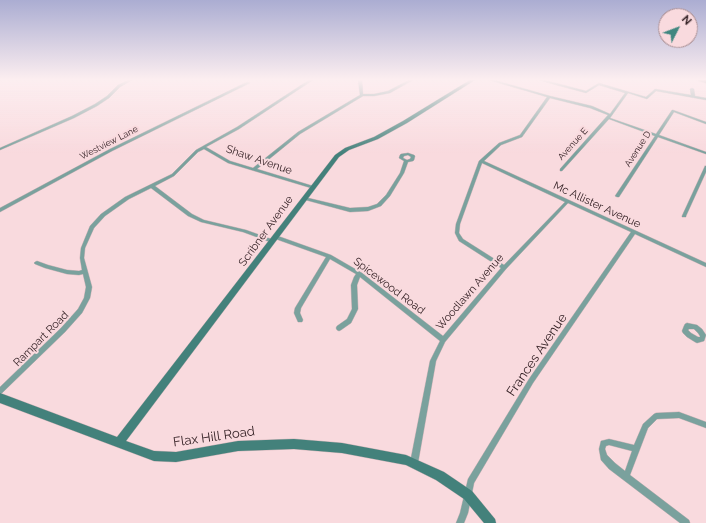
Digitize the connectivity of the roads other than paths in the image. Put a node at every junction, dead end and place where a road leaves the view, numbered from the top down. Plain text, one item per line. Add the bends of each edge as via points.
1 (97, 104) edge
2 (204, 104) edge
3 (274, 104) edge
4 (346, 104) edge
5 (433, 104) edge
6 (544, 104) edge
7 (580, 104) edge
8 (618, 104) edge
9 (609, 116) junction
10 (706, 123) edge
11 (656, 136) junction
12 (203, 147) junction
13 (0, 149) edge
14 (706, 153) edge
15 (406, 161) dead end
16 (481, 161) junction
17 (706, 167) edge
18 (254, 169) junction
19 (561, 170) dead end
20 (152, 186) junction
21 (312, 187) junction
22 (617, 196) dead end
23 (304, 198) junction
24 (567, 202) junction
25 (0, 210) edge
26 (684, 216) dead end
27 (634, 232) junction
28 (274, 239) junction
29 (329, 256) junction
30 (37, 263) dead end
31 (706, 265) edge
32 (504, 268) junction
33 (85, 271) junction
34 (360, 274) junction
35 (300, 320) dead end
36 (339, 328) dead end
37 (443, 340) junction
38 (0, 391) edge
39 (0, 398) edge
40 (706, 425) edge
41 (118, 443) junction
42 (637, 449) junction
43 (414, 463) junction
44 (626, 478) junction
45 (468, 495) junction
46 (460, 523) edge
47 (491, 523) edge
48 (686, 523) edge

1 - 13 street
2 - 25 street, Westview Lane via 111,150
3 - 12 street, Rampart Road
4 - 18 street via 298,133
5 - 21 street, Scribner Avenue via 376,138 343,151 333,159
6 - 16 street via 521,136 500,144
7 - 9 street
8 - 9 street, Avenue E
9 - 11 street
9 - 19 street, Avenue E
10 - 11 street, Avenue D via 673,111
11 - 14 street
11 - 22 street, Avenue D
12 - 18 street, Shaw Avenue via 229,162
12 - 20 street, Rampart Road via 176,173
15 - 23 street via 388,196 368,209 350,210
16 - 24 street, Mc Allister Avenue
16 - 32 street via 457,233 470,247
17 - 26 street
18 - 21 street, Shaw Avenue
20 - 28 street, Spicewood Road via 190,215 203,221
20 - 33 street, Rampart Road via 120,202 97,221 83,248
21 - 23 street, Scribner Avenue
23 - 28 street, Scribner Avenue
24 - 27 street, Mc Allister Avenue
24 - 32 street, Woodlawn Avenue
27 - 31 street, Mc Allister Avenue
27 - 45 street, Frances Avenue via 531,381 471,482
28 - 29 street, Spicewood Road
28 - 41 street, Scribner Avenue
29 - 34 street, Spicewood Road
29 - 35 street via 298,308 296,313
30 - 33 street via 67,272
32 - 37 street, Woodlawn Avenue
33 - 38 street, Rampart Road via 89,287 80,311
34 - 36 street via 354,285 355,309 349,321
34 - 37 street, Spicewood Road
37 - 43 street, Woodlawn Avenue via 433,361
39 - 41 street, Flax Hill Road
40 - 42 street via 679,415 656,416 645,426
41 - 43 street, Flax Hill Road via 154,456 165,457 238,446 294,444 389,456
42 - 44 street
42 - 44 street via 615,442 603,443 604,457
43 - 45 street, Flax Hill Road via 440,476
44 - 48 street
45 - 46 street, Frances Avenue
45 - 47 street, Flax Hill Road

